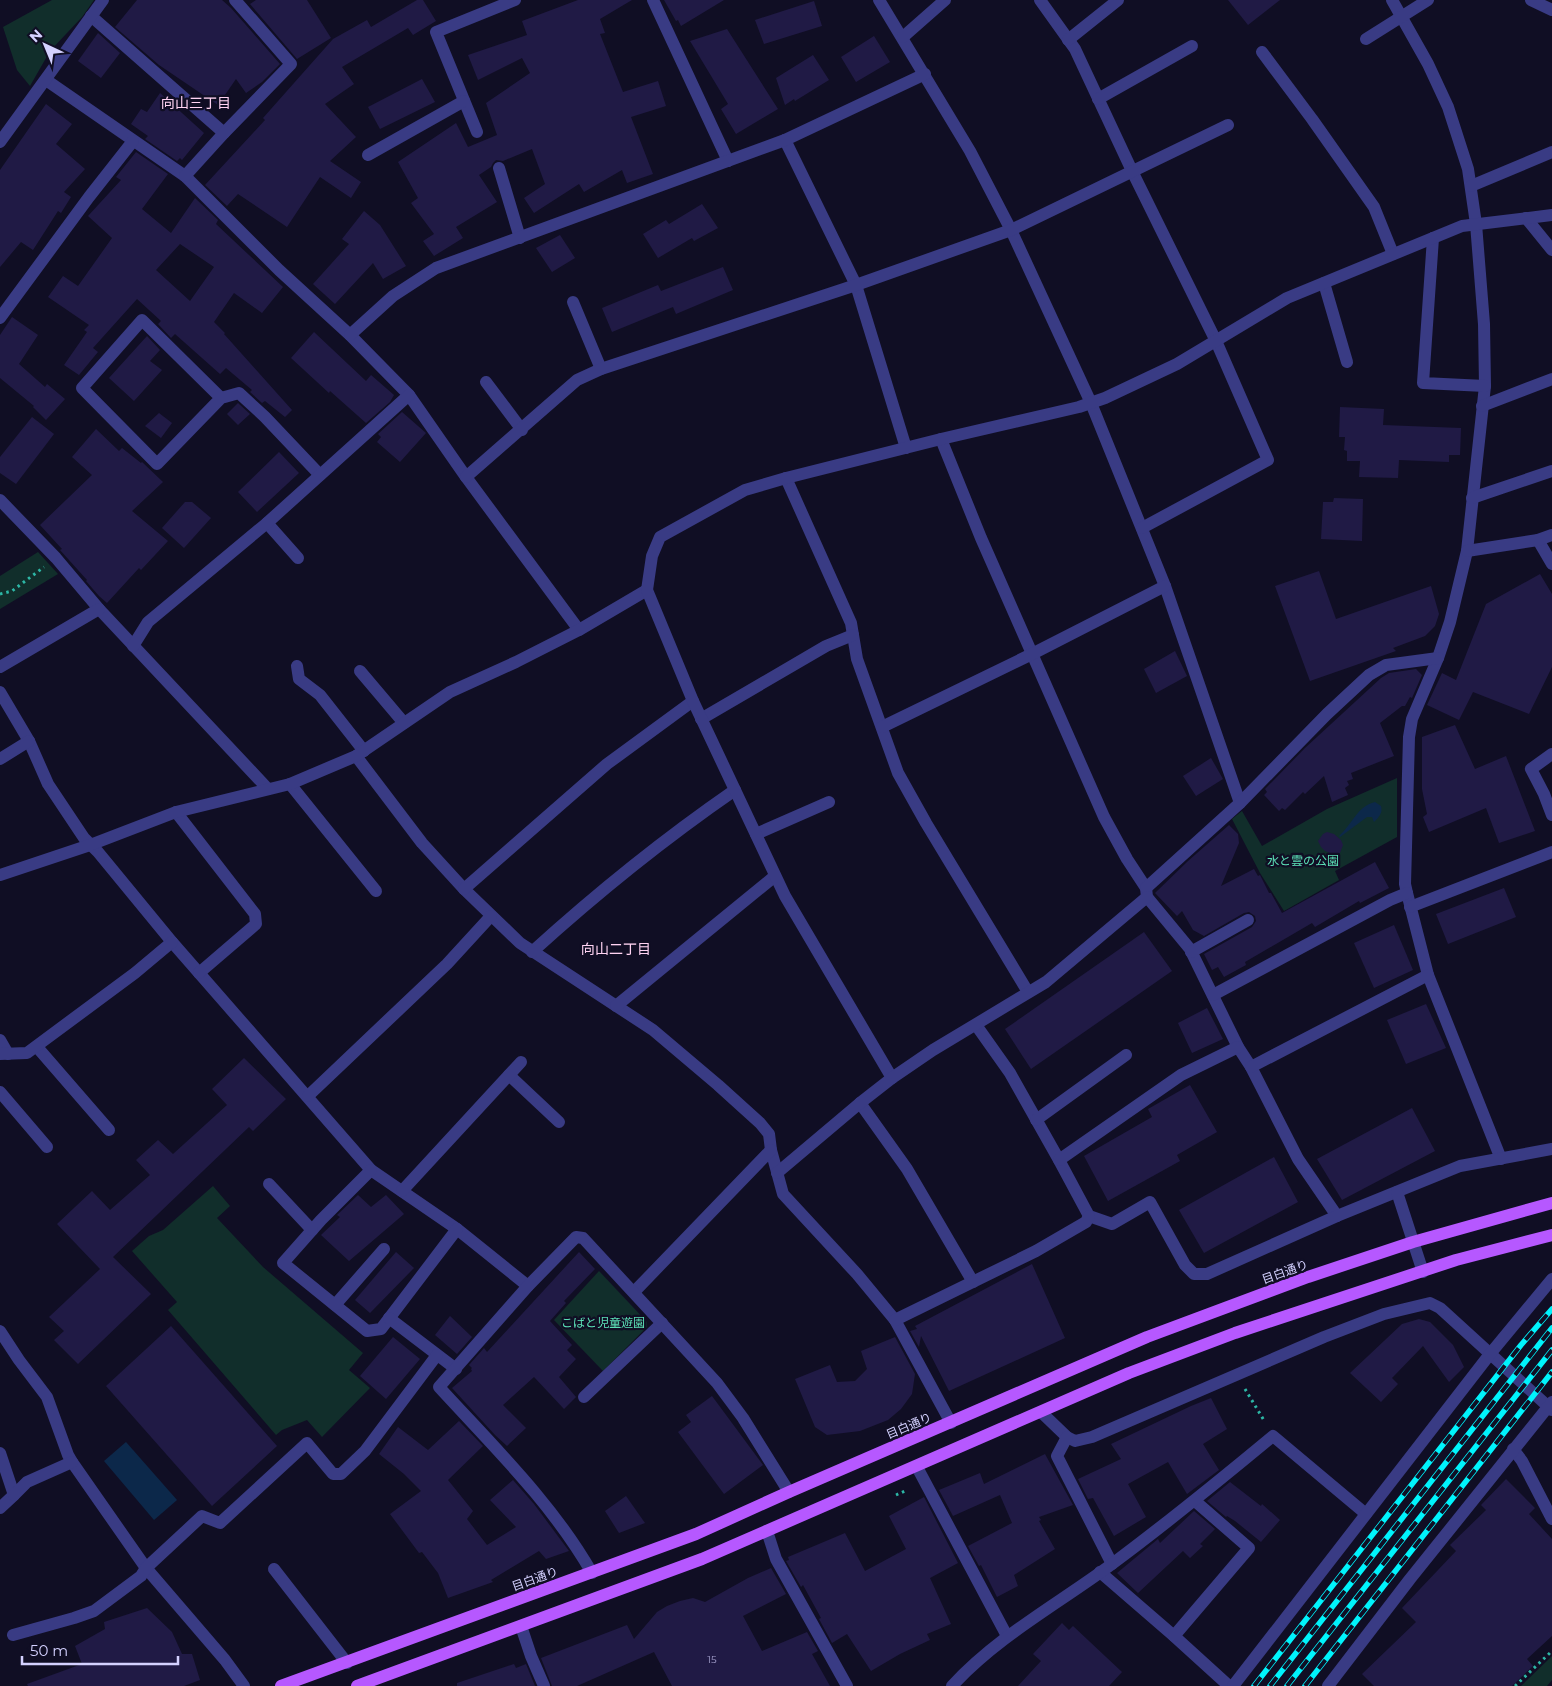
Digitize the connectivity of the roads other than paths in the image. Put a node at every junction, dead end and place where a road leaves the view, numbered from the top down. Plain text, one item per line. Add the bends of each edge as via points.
1 (103, 0) edge
2 (235, 0) edge
3 (515, 0) edge
4 (653, 0) edge
5 (879, 0) edge
6 (945, 0) edge
7 (1040, 0) edge
8 (1118, 0) edge
9 (1392, 0) edge
10 (1428, 0) edge
11 (1531, 0) edge
12 (1552, 10) edge
13 (91, 16) junction
14 (1402, 17) junction
15 (902, 37) junction
16 (1366, 39) dead end
17 (1068, 40) junction
18 (1192, 46) dead end
19 (1262, 52) dead end
20 (925, 74) junction
21 (46, 80) junction
22 (1098, 99) junction
23 (464, 101) junction
24 (1228, 125) dead end
25 (477, 132) dead end
26 (224, 133) junction
27 (133, 140) junction
28 (785, 140) junction
29 (0, 142) edge
30 (1552, 152) edge
31 (368, 154) dead end
32 (728, 161) junction
33 (500, 168) dead end
34 (1133, 173) junction
35 (185, 176) junction
36 (1471, 186) junction
37 (1552, 216) edge
38 (1526, 218) junction
39 (1476, 224) junction
40 (1011, 230) junction
41 (520, 238) junction
42 (1433, 238) junction
43 (1552, 250) edge
44 (1393, 254) junction
45 (1324, 283) junction
46 (856, 285) junction
47 (572, 302) dead end
48 (0, 318) edge
49 (350, 335) junction
50 (1216, 341) junction
51 (1347, 362) dead end
52 (601, 369) junction
53 (1552, 379) edge
54 (486, 382) dead end
55 (1485, 386) junction
56 (409, 395) junction
57 (221, 398) junction
58 (1091, 403) junction
59 (1482, 406) junction
60 (522, 430) junction
61 (941, 439) junction
62 (906, 448) junction
63 (1552, 471) edge
64 (320, 475) junction
65 (466, 478) junction
66 (786, 478) junction
67 (1472, 498) junction
68 (0, 500) edge
69 (267, 523) junction
70 (1142, 528) junction
71 (1552, 535) edge
72 (1538, 540) junction
73 (1467, 551) junction
74 (298, 558) dead end
75 (1552, 564) edge
76 (1165, 586) junction
77 (647, 590) junction
78 (99, 609) junction
79 (579, 630) junction
80 (853, 635) junction
81 (133, 646) junction
82 (1032, 654) junction
83 (1438, 658) junction
84 (297, 666) dead end
85 (0, 667) edge
86 (360, 671) dead end
87 (0, 692) edge
88 (693, 701) junction
89 (701, 719) junction
90 (404, 723) junction
91 (882, 727) junction
92 (29, 741) junction
93 (360, 753) junction
94 (1552, 754) edge
95 (0, 759) edge
96 (290, 784) junction
97 (268, 789) junction
98 (735, 790) junction
99 (830, 802) dead end
100 (1240, 803) junction
101 (176, 812) junction
102 (1552, 814) edge
103 (756, 834) junction
104 (90, 845) junction
105 (1552, 852) edge
106 (0, 876) edge
107 (775, 876) junction
108 (464, 889) junction
109 (376, 891) dead end
110 (1146, 893) junction
111 (1407, 893) junction
112 (1410, 907) junction
113 (491, 916) junction
114 (1248, 920) dead end
115 (172, 942) junction
116 (532, 952) junction
117 (1191, 952) junction
118 (199, 973) junction
119 (1428, 974) junction
120 (1028, 992) junction
121 (1213, 995) junction
122 (616, 1006) junction
123 (976, 1024) junction
124 (0, 1040) edge
125 (37, 1046) junction
126 (1238, 1047) junction
127 (4, 1054) edge
128 (1126, 1055) dead end
129 (522, 1062) dead end
130 (1251, 1067) junction
131 (509, 1075) junction
132 (892, 1078) junction
133 (0, 1092) edge
134 (308, 1096) junction
135 (860, 1103) junction
136 (1036, 1120) junction
137 (559, 1122) dead end
138 (109, 1130) dead end
139 (47, 1147) dead end
140 (1552, 1149) edge
141 (771, 1150) junction
142 (1501, 1158) junction
143 (1060, 1160) junction
144 (371, 1170) junction
145 (777, 1174) junction
146 (269, 1184) dead end
147 (402, 1191) junction
148 (1397, 1192) junction
149 (1552, 1203) edge
150 (1088, 1216) junction
151 (1337, 1216) junction
152 (457, 1229) junction
153 (312, 1230) junction
154 (1552, 1235) edge
155 (1413, 1242) junction
156 (384, 1250) dead end
157 (1423, 1272) junction
158 (1552, 1279) edge
159 (973, 1282) junction
160 (528, 1286) junction
161 (634, 1292) junction
162 (335, 1306) junction
163 (389, 1318) junction
164 (895, 1320) junction
165 (662, 1324) junction
166 (0, 1331) edge
167 (1490, 1354) junction
168 (437, 1355) junction
169 (456, 1369) junction
170 (584, 1397) dead end
171 (1551, 1406) edge
172 (1041, 1412) junction
173 (951, 1423) junction
174 (1067, 1437) junction
175 (1513, 1449) junction
176 (0, 1453) edge
177 (72, 1462) junction
178 (916, 1467) junction
179 (789, 1492) junction
180 (14, 1495) junction
181 (1195, 1501) junction
182 (0, 1508) edge
183 (1366, 1514) junction
184 (1552, 1519) edge
185 (767, 1531) junction
186 (1112, 1564) junction
187 (146, 1568) junction
188 (274, 1569) dead end
189 (1100, 1572) junction
190 (592, 1573) junction
191 (521, 1626) junction
192 (12, 1635) dead end
193 (1007, 1636) junction
194 (1174, 1636) junction
195 (347, 1663) junction
196 (954, 1685) edge
197 (244, 1686) edge
198 (281, 1686) edge
199 (357, 1686) edge
200 (544, 1686) edge
201 (847, 1686) edge
202 (1228, 1686) edge
203 (1233, 1686) edge
204 (1328, 1686) edge

1 - 13 street
2 - 26 street via 291,64
3 - 23 street via 436,32
4 - 32 street
5 - 15 street
6 - 15 street
7 - 17 street
8 - 17 street
9 - 14 street
10 - 14 street
11 - 12 street
13 - 21 street
13 - 26 street
14 - 16 street
14 - 36 street via 1448,107
15 - 20 street
17 - 22 street
18 - 22 street
19 - 44 street via 1374,207
20 - 28 street
20 - 40 street
21 - 27 street
21 - 29 street
22 - 34 street
23 - 25 street
23 - 31 street
24 - 34 street
26 - 35 street
27 - 35 street
27 - 48 street
28 - 32 street
28 - 46 street
30 - 36 street
32 - 41 street
33 - 41 street
34 - 40 street
34 - 50 street
35 - 49 street
36 - 39 street
37 - 38 street
38 - 39 street
38 - 43 street
39 - 42 street
39 - 55 street
40 - 46 street
40 - 58 street
41 - 49 street via 436,268 393,296
42 - 44 street
42 - 55 street via 1423,383
44 - 45 street
45 - 50 street via 1287,298
45 - 51 street
46 - 52 street
46 - 62 street
47 - 52 street
49 - 56 street
50 - 58 street via 1177,364
50 - 70 street via 1268,460
52 - 60 street via 576,380
53 - 59 street
54 - 60 street
55 - 59 street
56 - 64 street
56 - 65 street
57 - 57 street via 142,320 82,388 157,464
57 - 64 street via 239,392
58 - 61 street
58 - 70 street
59 - 67 street
60 - 65 street
61 - 62 street
61 - 82 street
62 - 66 street
63 - 67 street
64 - 69 street
65 - 79 street
66 - 77 street via 745,490 660,537 652,556
66 - 80 street via 851,623
67 - 73 street
68 - 78 street
69 - 74 street
69 - 81 street via 148,622
70 - 76 street
71 - 72 street
72 - 73 street
72 - 75 street
73 - 83 street
76 - 82 street
76 - 100 street
77 - 79 street
77 - 88 street
78 - 81 street
78 - 85 street
79 - 90 street via 450,692
80 - 89 street via 826,646
80 - 91 street via 857,659
81 - 97 street
82 - 91 street
82 - 110 street via 1104,817
83 - 100 street via 1386,665 1369,675
83 - 111 street via 1412,719 1409,737
84 - 93 street via 299,679 320,694
86 - 90 street
87 - 92 street
88 - 89 street
88 - 108 street via 607,764
89 - 98 street
90 - 93 street
91 - 120 street via 898,773
92 - 95 street
92 - 104 street via 48,784
93 - 96 street
93 - 108 street via 422,843
94 - 102 street via 1530,769
96 - 97 street
96 - 109 street
97 - 101 street
98 - 103 street
98 - 116 street via 681,827 593,897
99 - 103 street
100 - 110 street
101 - 104 street
101 - 118 street via 255,914 256,924
103 - 107 street
104 - 106 street
104 - 115 street
105 - 112 street
107 - 122 street
107 - 132 street
108 - 113 street
110 - 117 street
110 - 120 street via 1046,982
111 - 112 street
111 - 121 street
112 - 119 street
113 - 116 street
113 - 134 street via 446,964
114 - 117 street
115 - 118 street
115 - 125 street
116 - 122 street
117 - 121 street
118 - 134 street
119 - 130 street
119 - 142 street
120 - 123 street
121 - 126 street
122 - 141 street via 653,1030 760,1123 769,1134
123 - 132 street
123 - 136 street via 1010,1073
124 - 127 street
125 - 127 street via 27,1053
125 - 138 street
126 - 130 street
126 - 143 street via 1182,1075
128 - 136 street
129 - 131 street
130 - 151 street via 1298,1159
131 - 137 street
131 - 147 street
132 - 135 street
133 - 139 street
134 - 144 street
135 - 145 street
135 - 159 street via 907,1169
136 - 143 street
140 - 142 street
141 - 145 street
141 - 161 street
142 - 148 street via 1460,1166
143 - 150 street
144 - 147 street
144 - 153 street
145 - 164 street via 783,1194
146 - 153 street
147 - 152 street
148 - 151 street
148 - 155 street
149 - 155 main road, 目白通り
150 - 151 street via 1112,1224 1150,1202 1185,1265 1200,1275
150 - 159 street via 1086,1222 1036,1251
152 - 160 street
152 - 163 street
153 - 162 street via 283,1263
154 - 157 main road
155 - 157 street
155 - 173 main road, 目白通り via 1147,1337
156 - 162 street
157 - 172 main road via 1235,1333 1129,1373
158 - 167 street
159 - 164 street
160 - 161 street via 576,1237 583,1238
160 - 169 street
161 - 165 street
162 - 163 street via 367,1332 381,1329
163 - 168 street
164 - 173 street
165 - 170 street
165 - 179 street via 717,1383
166 - 177 street via 47,1397
167 - 171 street
167 - 174 street via 1440,1308 1430,1303 1384,1314 1324,1337 1092,1437 1075,1440
167 - 183 street
168 - 169 street
168 - 187 street via 365,1451 341,1474 333,1474 307,1443 220,1523 202,1516
169 - 190 street via 439,1387 536,1492 582,1554
171 - 175 street
172 - 174 street
172 - 178 main road
173 - 179 main road, 目白通り
174 - 186 street via 1057,1456
175 - 184 street
175 - 204 street
176 - 180 street
177 - 180 street via 27,1482
177 - 187 street
178 - 185 main road
178 - 193 street
179 - 190 main road, 目白通り via 696,1534
180 - 182 street
181 - 183 street via 1272,1436
181 - 186 street
181 - 194 street via 1249,1548
183 - 203 street
185 - 191 main road via 702,1559
185 - 201 street via 776,1559
186 - 189 street
187 - 192 street via 141,1576 94,1611
187 - 197 street
188 - 195 street
189 - 193 street
189 - 194 street
190 - 195 main road, 目白通り
191 - 199 main road
191 - 200 street
193 - 196 street
194 - 202 street
195 - 198 main road, 目白通り

